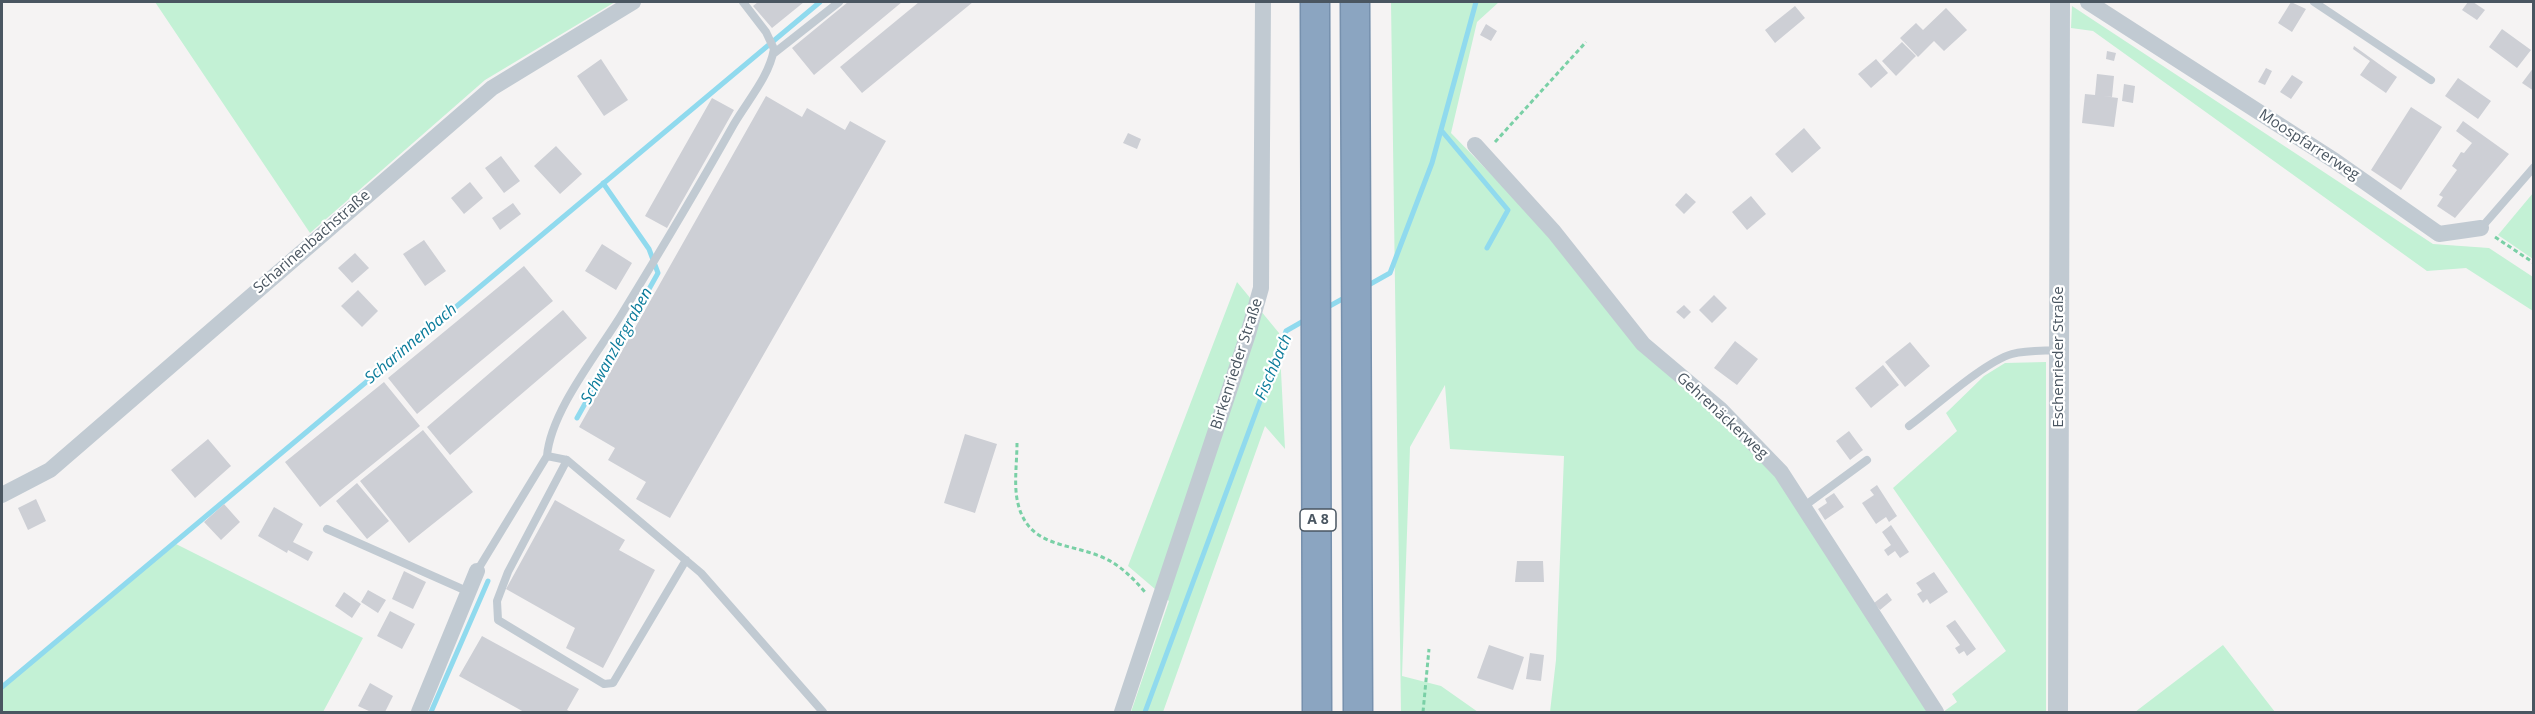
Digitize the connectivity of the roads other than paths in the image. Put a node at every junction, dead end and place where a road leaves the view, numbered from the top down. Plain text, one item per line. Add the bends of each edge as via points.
1 (633, 2) edge
2 (743, 2) edge
3 (839, 2) edge
4 (1263, 2) edge
5 (1315, 2) edge
6 (1355, 2) edge
7 (2060, 2) edge
8 (2088, 2) edge
9 (2314, 2) edge
10 (774, 51) junction
11 (2431, 80) dead end
12 (1479, 150) road end
13 (2534, 166) edge
14 (2481, 228) joint
15 (2059, 350) junction
16 (1909, 426) dead end
17 (547, 456) junction
18 (567, 460) junction
19 (1867, 460) dead end
20 (2, 495) edge
21 (1803, 507) junction
22 (327, 529) dead end
23 (686, 560) junction
24 (477, 571) joint
25 (469, 592) junction
26 (419, 712) edge
27 (823, 712) edge
28 (1122, 712) edge
29 (1317, 712) edge
30 (1358, 712) edge
31 (1936, 712) edge
32 (2058, 712) edge

1 - 20 street, Scharinenbachstraße via 492,88 50,470
2 - 10 lane via 766,32
3 - 10 lane
4 - 28 street, Birkenrieder Straße via 1261,288
5 - 29 highway, A 8
6 - 30 highway, A 8
7 - 15 street, Eschenrieder Straße
8 - 14 street, Moospfarrerweg via 2335,161 2439,234
9 - 11 lane
10 - 17 lane via 770,68 569,397 548,440
12 - 21 street, Gehrenäckerweg via 1554,232 1643,344 1760,448
13 - 14 lane
15 - 16 lane via 2012,354 1999,360
15 - 32 street, Eschenrieder Straße
17 - 18 lane
17 - 24 lane
18 - 23 lane
18 - 23 lane via 508,572 497,601 498,620 604,684 613,683
19 - 21 lane
21 - 31 street, Gehrenäckerweg
22 - 25 lane
23 - 27 lane
24 - 25 street
25 - 26 street

